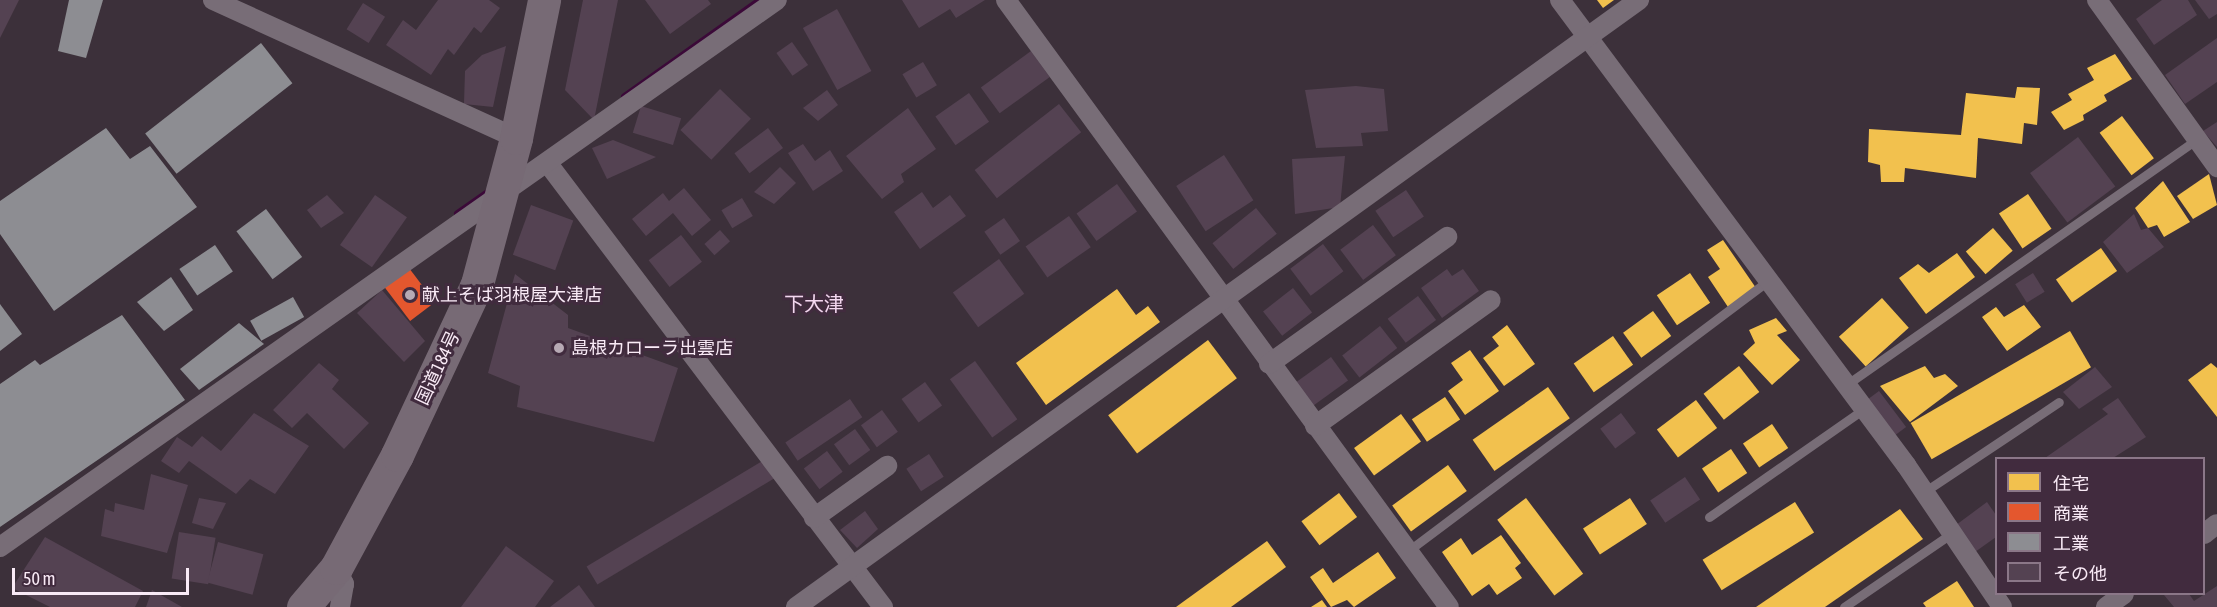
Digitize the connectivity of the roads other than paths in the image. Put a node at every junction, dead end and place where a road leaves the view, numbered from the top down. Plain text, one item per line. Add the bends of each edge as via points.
1 (213, 0) edge
2 (544, 0) edge
3 (777, 0) edge
4 (1006, 0) edge
5 (1560, 0) edge
6 (1639, 0) edge
7 (2098, 1) edge
8 (1587, 38) junction
9 (516, 138) junction
10 (2197, 140) junction
11 (549, 165) junction
12 (2217, 167) edge
13 (501, 198) junction
14 (1447, 237) dead end
15 (1768, 281) junction
16 (1222, 300) junction
17 (1491, 300) dead end
18 (1269, 364) junction
19 (1846, 385) junction
20 (2059, 402) dead end
21 (1864, 409) junction
22 (1315, 426) junction
23 (887, 466) dead end
24 (1924, 492) junction
25 (1709, 517) dead end
26 (814, 518) junction
27 (2217, 524) edge
28 (1952, 533) junction
29 (2205, 533) edge
30 (0, 547) edge
31 (1408, 551) junction
32 (336, 568) junction
33 (850, 568) junction
34 (2123, 595) edge
35 (303, 607) edge
36 (340, 607) edge
37 (796, 607) edge
38 (883, 607) edge
39 (1449, 607) edge
40 (1844, 607) edge
41 (2002, 607) edge
42 (2106, 607) edge

1 - 9 street
2 - 9 highway, 国道184号
3 - 11 street
4 - 16 street
5 - 8 street
6 - 8 street
7 - 10 street
8 - 15 street
8 - 16 street
9 - 13 highway, 国道184号
10 - 12 street
10 - 19 lane
11 - 13 street
11 - 26 street
13 - 30 street via 405,260
13 - 32 highway, 国道184号 via 477,284 398,455
14 - 18 street
15 - 19 street
15 - 31 lane
16 - 18 street
16 - 33 street
17 - 22 street
18 - 22 street
19 - 21 street
20 - 24 lane
21 - 24 street
21 - 25 lane
22 - 31 street
23 - 26 street
24 - 28 street
26 - 33 street
27 - 29 street
28 - 40 lane
28 - 41 street
31 - 39 street
32 - 35 highway, 国道184号
32 - 36 street via 344,584
33 - 37 street
33 - 38 street
34 - 42 street

